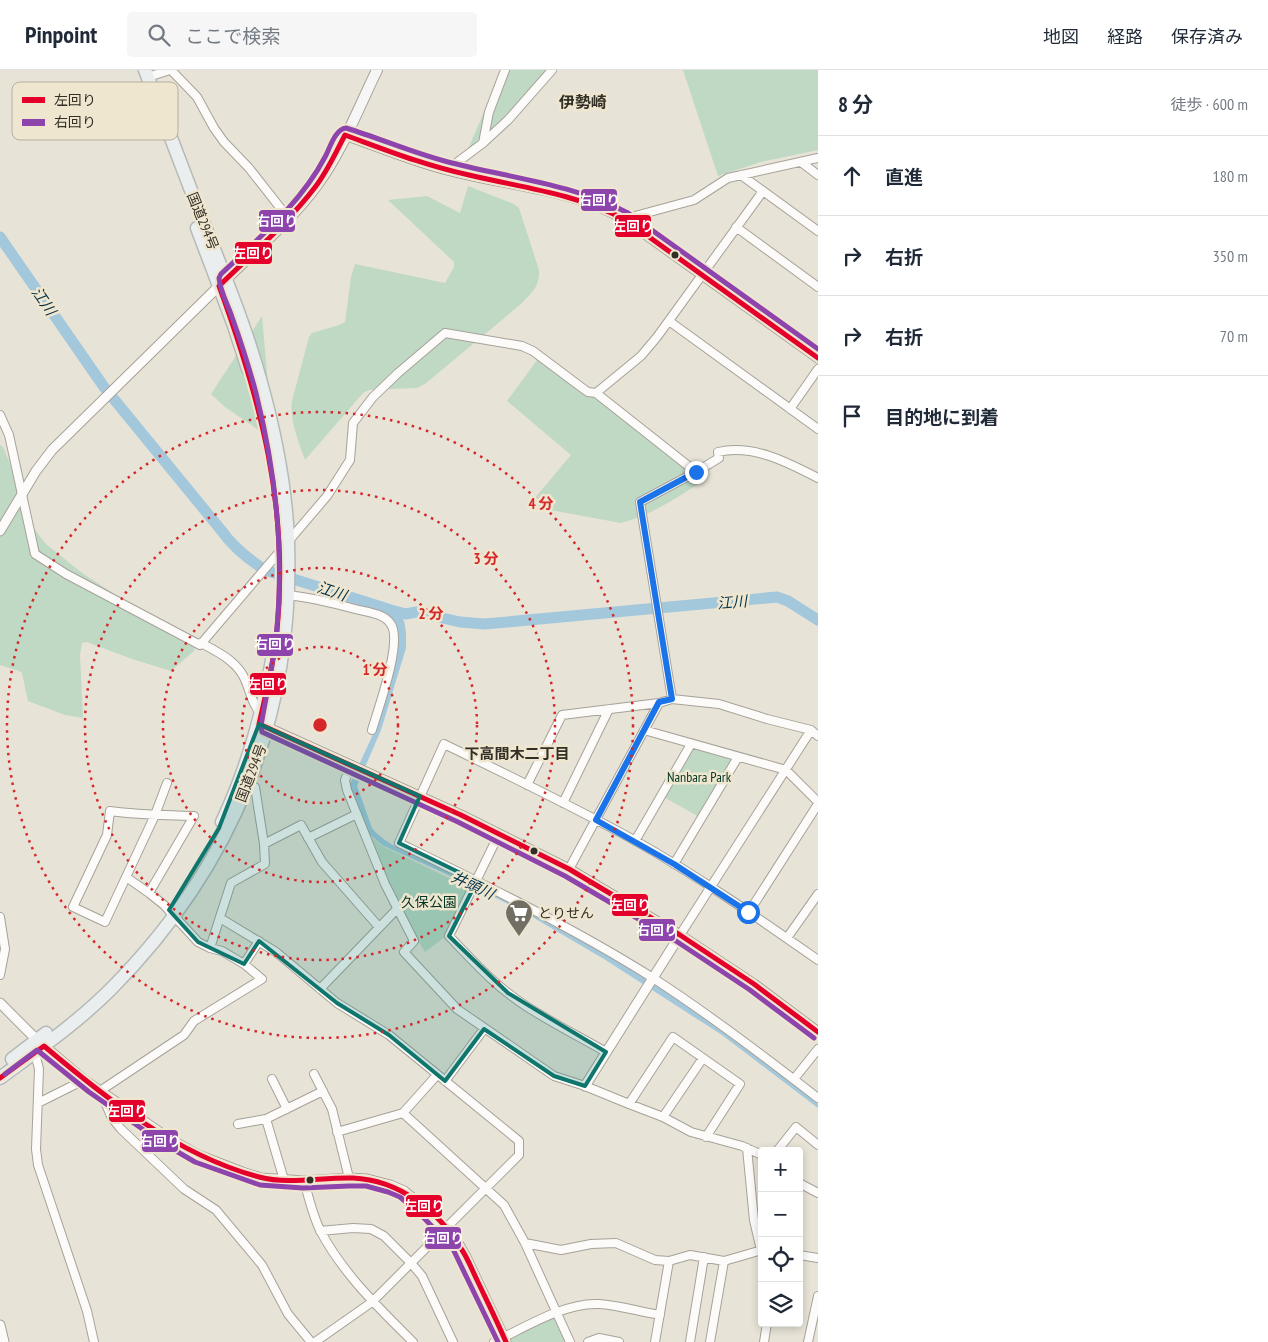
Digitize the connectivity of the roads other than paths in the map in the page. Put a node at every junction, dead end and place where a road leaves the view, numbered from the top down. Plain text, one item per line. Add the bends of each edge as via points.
1 (136, 70) edge
2 (170, 70) edge
3 (377, 70) edge
4 (505, 70) edge
5 (552, 70) edge
6 (146, 74) edge
7 (141, 82) edge
8 (345, 135) junction
9 (165, 140) edge
10 (170, 140) edge
11 (484, 143) junction
12 (818, 158) edge
13 (801, 162) junction
14 (447, 170) junction
15 (741, 175) junction
16 (818, 175) edge
17 (763, 191) junction
18 (288, 219) junction
19 (624, 219) junction
20 (736, 227) junction
21 (818, 231) edge
22 (702, 275) junction
23 (223, 282) junction
24 (818, 286) edge
25 (669, 321) junction
26 (818, 358) edge
27 (818, 369) edge
28 (596, 393) junction
29 (790, 409) junction
30 (0, 415) edge
31 (818, 429) edge
32 (696, 472) junction
33 (818, 478) edge
34 (22, 493) junction
35 (0, 531) edge
36 (284, 545) junction
37 (279, 567) junction
38 (285, 591) junction
39 (202, 643) junction
40 (672, 699) junction
41 (659, 702) junction
42 (609, 709) junction
43 (263, 721) junction
44 (372, 730) dead end
45 (644, 730) junction
46 (811, 730) junction
47 (818, 736) edge
48 (691, 744) junction
49 (738, 757) junction
50 (353, 766) junction
51 (786, 770) junction
52 (168, 784) dead end
53 (248, 784) junction
54 (527, 785) junction
55 (420, 796) junction
56 (563, 803) junction
57 (818, 803) edge
58 (357, 814) junction
59 (155, 815) junction
60 (596, 820) junction
61 (499, 834) junction
62 (308, 838) junction
63 (635, 841) junction
64 (264, 844) junction
65 (674, 864) junction
66 (569, 870) junction
67 (126, 876) junction
68 (477, 881) junction
69 (710, 887) junction
70 (149, 893) junction
71 (818, 894) edge
72 (397, 909) junction
73 (748, 912) junction
74 (172, 913) junction
75 (0, 917) edge
76 (220, 918) junction
77 (379, 927) junction
78 (680, 935) junction
79 (787, 938) junction
80 (260, 941) junction
81 (210, 948) junction
82 (818, 960) edge
83 (244, 964) junction
84 (0, 976) edge
85 (653, 978) junction
86 (320, 989) junction
87 (0, 1004) edge
88 (484, 1029) junction
89 (818, 1032) edge
90 (39, 1046) junction
91 (818, 1049) edge
92 (606, 1052) junction
93 (703, 1058) junction
94 (0, 1068) edge
95 (314, 1074) dead end
96 (436, 1075) junction
97 (0, 1078) edge
98 (272, 1079) dead end
99 (84, 1080) junction
100 (794, 1080) junction
101 (445, 1081) junction
102 (585, 1086) junction
103 (100, 1091) junction
104 (323, 1091) junction
105 (818, 1098) edge
106 (38, 1103) junction
107 (629, 1104) junction
108 (287, 1110) junction
109 (403, 1113) junction
110 (663, 1117) junction
111 (266, 1119) junction
112 (238, 1124) dead end
113 (337, 1132) junction
114 (706, 1137) junction
115 (818, 1145) edge
116 (780, 1147) edge
117 (747, 1148) junction
118 (758, 1153) edge
119 (349, 1178) junction
120 (284, 1180) junction
121 (304, 1181) junction
122 (803, 1185) edge
123 (487, 1188) junction
124 (818, 1193) edge
125 (445, 1229) junction
126 (320, 1231) junction
127 (759, 1237) edge
128 (525, 1242) junction
129 (758, 1251) edge
130 (803, 1256) edge
131 (704, 1257) junction
132 (818, 1258) edge
133 (668, 1261) junction
134 (724, 1261) junction
135 (411, 1263) junction
136 (818, 1296) edge
137 (372, 1302) junction
138 (556, 1313) junction
139 (660, 1315) junction
140 (0, 1325) edge
141 (767, 1327) edge
142 (505, 1340) edge
143 (767, 1341) edge
144 (4, 1342) edge
145 (94, 1342) edge
146 (311, 1342) edge
147 (316, 1342) edge
148 (413, 1342) edge
149 (453, 1342) edge
150 (494, 1342) edge
151 (570, 1342) edge
152 (588, 1342) edge
153 (619, 1342) edge
154 (656, 1342) edge
155 (690, 1342) edge
156 (710, 1342) edge
157 (808, 1342) edge

1 - 7 highway, 国道294号
2 - 6 street
2 - 18 street via 197,97 224,142 249,168
3 - 8 main road
4 - 11 street via 488,112
5 - 11 street
8 - 14 street
8 - 18 main road via 326,172
9 - 23 highway, 国道294号
10 - 23 highway, 国道294号
11 - 14 street
12 - 13 street
13 - 15 street
13 - 16 street
14 - 19 street via 581,200
15 - 17 street
15 - 19 street via 728,178 694,200
17 - 20 street
17 - 21 street
18 - 23 main road
19 - 22 street
20 - 22 street
20 - 24 street
22 - 25 street
22 - 26 street
23 - 34 street via 52,450
23 - 36 highway, 国道294号 via 262,416
25 - 28 street via 641,356
25 - 29 street
27 - 29 street
28 - 32 street
28 - 36 street via 581,388 522,346 445,333 373,397 353,423 350,460 327,496
29 - 31 street
30 - 34 street via 9,435
32 - 33 street via 719,458 718,452 739,449 772,457
32 - 40 street via 640,502
34 - 35 street
34 - 39 street via 35,554 74,579
36 - 37 highway, 国道294号
36 - 37 street
37 - 38 highway, 国道294号
37 - 39 street via 258,577
38 - 43 highway, 国道294号 via 281,664
38 - 44 street via 384,617 391,623 396,639 394,654
39 - 43 street via 236,666 246,680 254,706
40 - 41 street
40 - 46 street via 720,704
41 - 42 street
41 - 45 street
42 - 54 street via 562,715
42 - 56 street
43 - 50 street
43 - 53 highway, 国道294号
43 - 74 highway, 国道294号 via 222,821
45 - 48 street
45 - 60 street
46 - 47 street
46 - 51 street
48 - 49 street
48 - 63 street
49 - 51 street
49 - 65 street
50 - 55 street
50 - 58 street via 345,780
51 - 57 street
51 - 69 street
52 - 59 street
53 - 64 street via 255,787
53 - 74 highway, 国道294号 via 213,856
54 - 55 street via 444,744
54 - 56 street
55 - 61 street
55 - 68 street via 399,843
56 - 60 street
57 - 73 street
58 - 62 street
58 - 72 street
59 - 67 street
59 - 67 street via 110,812 106,835 73,907 105,922
59 - 70 street via 194,816
60 - 63 street
60 - 66 street
61 - 66 street
61 - 68 street
62 - 64 street via 301,826
62 - 77 street via 322,862
63 - 65 street
64 - 76 street via 264,864 231,883
65 - 69 street
66 - 78 street
67 - 70 street
68 - 85 street via 561,924
68 - 92 street via 449,936 482,972 525,1006
69 - 73 street
69 - 78 street
70 - 74 street
71 - 79 street
72 - 77 street
72 - 88 street via 414,942 404,952 457,1010
73 - 79 street
74 - 81 street via 198,942
74 - 90 highway, 国道294号 via 142,955 110,990
75 - 84 street via 5,949
76 - 80 street
76 - 81 street
77 - 86 street
78 - 85 street
78 - 89 street
79 - 82 street
80 - 83 street
80 - 86 street
81 - 83 street
83 - 103 street via 262,979 194,1021 184,1035
85 - 92 street
85 - 100 street via 742,1039
86 - 96 street via 390,1035
87 - 90 street
88 - 101 street
88 - 102 street via 554,1076
90 - 94 highway, 国道294号
90 - 97 highway, 国道294号
90 - 99 street
90 - 106 street
91 - 100 street
92 - 102 street
93 - 107 street via 673,1036
93 - 110 street
93 - 114 street via 740,1084
95 - 104 street
96 - 101 street
96 - 109 street
98 - 108 street
99 - 103 street
99 - 106 street
100 - 105 street
101 - 123 street via 519,1142 519,1155
102 - 107 street
103 - 120 street via 198,1155 255,1176
103 - 146 street via 120,1129 184,1189 216,1210 262,1265 288,1314
104 - 108 street
104 - 113 street via 332,1108
106 - 145 street via 38,1165 87,1311
107 - 110 street
108 - 111 street
109 - 113 street
109 - 123 street
110 - 114 street
111 - 112 street
111 - 120 street
113 - 119 street
114 - 117 street
115 - 116 street via 796,1127
117 - 118 street
117 - 127 street
119 - 121 street
119 - 125 street via 380,1181 404,1191
120 - 121 street
121 - 126 street
122 - 124 street
123 - 125 street
123 - 128 street via 504,1205
125 - 135 street
125 - 142 street via 466,1257
126 - 135 street via 371,1229 384,1236
126 - 137 street
128 - 133 street via 561,1250 616,1243 655,1260
128 - 138 street
129 - 134 street
130 - 132 street
131 - 133 street via 690,1256
131 - 134 street
131 - 155 street
133 - 139 street
134 - 156 street
135 - 137 street
135 - 149 street via 422,1276
136 - 157 street
137 - 147 street
137 - 148 street
138 - 139 street via 579,1305 599,1304
138 - 142 street
138 - 151 street
139 - 154 street
140 - 144 street
141 - 143 street
142 - 150 street
152 - 153 street via 599,1338

